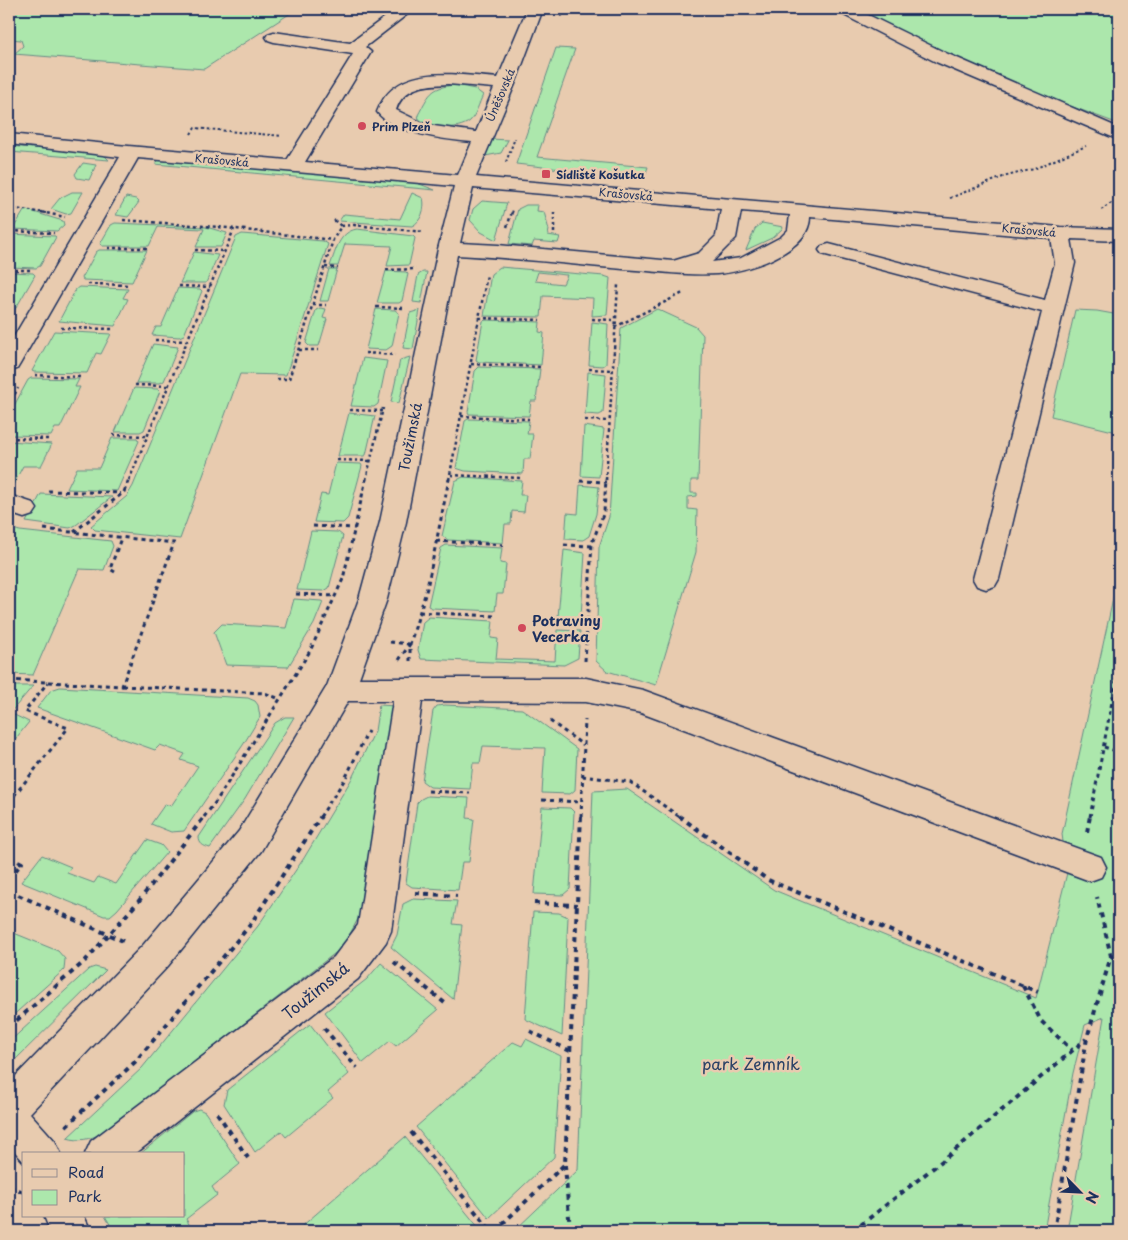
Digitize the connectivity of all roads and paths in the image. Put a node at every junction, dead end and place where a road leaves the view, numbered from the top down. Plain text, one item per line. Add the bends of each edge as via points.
1 (406, 9) edge
2 (535, 9) edge
3 (565, 9) edge
4 (844, 9) edge
5 (561, 18) dead end
6 (274, 37) dead end
7 (353, 48) junction
8 (506, 84) junction
9 (1117, 134) edge
10 (482, 138) junction
11 (515, 138) dead end
12 (9, 139) edge
13 (132, 152) junction
14 (504, 165) dead end
15 (293, 166) junction
16 (465, 181) junction
17 (1119, 198) edge
18 (949, 199) dead end
19 (732, 204) junction
20 (513, 207) dead end
21 (9, 208) edge
22 (554, 208) dead end
23 (800, 210) junction
24 (1098, 212) dead end
25 (92, 218) junction
26 (334, 220) dead end
27 (426, 224) dead end
28 (341, 226) junction
29 (234, 229) junction
30 (11, 231) dead end
31 (424, 232) junction
32 (1060, 233) junction
33 (62, 234) dead end
34 (505, 234) dead end
35 (563, 234) dead end
36 (1119, 234) edge
37 (333, 240) junction
38 (435, 245) junction
39 (103, 248) dead end
40 (148, 248) dead end
41 (195, 250) dead end
42 (829, 250) dead end
43 (225, 251) junction
44 (418, 260) dead end
45 (325, 267) junction
46 (674, 267) junction
47 (338, 268) dead end
48 (416, 269) junction
49 (9, 270) edge
50 (41, 270) dead end
51 (386, 270) dead end
52 (488, 271) dead end
53 (413, 279) dead end
54 (618, 283) dead end
55 (84, 284) dead end
56 (130, 285) dead end
57 (179, 286) dead end
58 (210, 286) junction
59 (687, 290) dead end
60 (408, 298) dead end
61 (313, 304) junction
62 (326, 305) dead end
63 (376, 307) dead end
64 (406, 308) junction
65 (1054, 309) junction
66 (404, 317) dead end
67 (479, 318) junction
68 (592, 319) dead end
69 (540, 320) dead end
70 (615, 320) junction
71 (615, 327) junction
72 (60, 328) dead end
73 (113, 329) dead end
74 (155, 340) dead end
75 (187, 341) junction
76 (397, 346) dead end
77 (299, 350) junction
78 (318, 350) dead end
79 (365, 353) dead end
80 (395, 355) junction
81 (9, 364) edge
82 (393, 364) dead end
83 (470, 364) junction
84 (540, 367) dead end
85 (588, 369) dead end
86 (613, 370) junction
87 (34, 375) dead end
88 (80, 377) dead end
89 (277, 379) dead end
90 (135, 385) dead end
91 (168, 386) junction
92 (384, 402) dead end
93 (350, 410) dead end
94 (382, 411) junction
95 (462, 416) junction
96 (529, 419) dead end
97 (585, 420) dead end
98 (609, 421) junction
99 (114, 435) dead end
100 (147, 436) junction
101 (9, 438) edge
102 (49, 439) dead end
103 (337, 460) dead end
104 (371, 461) junction
105 (450, 475) junction
106 (522, 478) dead end
107 (580, 481) dead end
108 (606, 482) junction
109 (46, 491) dead end
110 (122, 493) junction
111 (22, 514) edge
112 (313, 526) dead end
113 (355, 528) junction
114 (74, 532) junction
115 (121, 538) junction
116 (436, 541) junction
117 (503, 545) dead end
118 (564, 545) dead end
119 (592, 546) junction
120 (115, 572) dead end
121 (986, 579) dead end
122 (296, 594) dead end
123 (335, 596) junction
124 (419, 612) junction
125 (494, 616) dead end
126 (558, 621) dead end
127 (588, 623) junction
128 (380, 641) dead end
129 (410, 644) junction
130 (1119, 665) edge
131 (9, 680) edge
132 (49, 682) junction
133 (122, 686) junction
134 (340, 689) junction
135 (404, 690) junction
136 (586, 690) junction
137 (281, 699) junction
138 (543, 716) dead end
139 (583, 745) junction
140 (1104, 747) junction
141 (1119, 752) edge
142 (582, 776) junction
143 (424, 791) dead end
144 (470, 793) dead end
145 (542, 800) dead end
146 (9, 802) edge
147 (581, 802) junction
148 (9, 857) edge
149 (1090, 867) junction
150 (9, 878) edge
151 (9, 892) edge
152 (408, 893) dead end
153 (457, 896) dead end
154 (534, 903) dead end
155 (577, 905) junction
156 (108, 934) junction
157 (156, 955) junction
158 (1111, 956) junction
159 (389, 958) dead end
160 (1119, 960) edge
161 (1023, 986) junction
162 (1038, 992) dead end
163 (446, 1004) dead end
164 (318, 1020) dead end
165 (9, 1027) edge
166 (530, 1031) dead end
167 (1087, 1038) junction
168 (1072, 1050) junction
169 (570, 1051) junction
170 (357, 1068) dead end
171 (212, 1105) dead end
172 (9, 1109) edge
173 (9, 1118) edge
174 (410, 1132) dead end
175 (41, 1152) edge
176 (107, 1152) edge
177 (248, 1158) dead end
178 (565, 1164) junction
179 (9, 1187) edge
180 (22, 1191) edge
181 (64, 1218) edge
182 (71, 1231) edge
183 (493, 1231) edge
184 (570, 1231) edge
185 (853, 1231) edge
186 (1054, 1231) edge

1 - 7 street
2 - 8 street, Úněšovská
3 - 5 path
4 - 9 street via 942,58
6 - 7 street
7 - 15 street via 362,52
8 - 10 street, Úněšovská
8 - 10 street via 439,79 409,84 394,95 386,112 403,123 431,132
9 - 18 path via 1034,169 1003,177
10 - 16 street, Úněšovská
11 - 14 path
12 - 13 street, Krašovská
13 - 15 street, Krašovská
13 - 25 street
15 - 16 street, Krašovská
16 - 19 street, Krašovská
16 - 38 street, Toužimská
17 - 24 path
19 - 23 street, Krašovská
19 - 46 street via 726,238 706,257
20 - 34 path
21 - 25 path via 62,217
22 - 35 path via 553,233
23 - 32 street, Krašovská
23 - 46 street via 797,233 747,263 718,268
25 - 29 path
25 - 81 street
26 - 28 path
27 - 31 path
28 - 31 path
28 - 37 path
29 - 37 path
29 - 43 path
30 - 33 path
31 - 38 path
32 - 36 street, Krašovská
32 - 65 street via 1066,263
37 - 45 path
38 - 46 street
38 - 134 street, Toužimská via 393,522 373,599
39 - 40 path
41 - 43 path
42 - 65 street
43 - 58 path
44 - 48 path
45 - 47 path
45 - 61 path
48 - 51 path
48 - 53 path
49 - 50 path
52 - 67 path
54 - 70 path
55 - 56 path
57 - 58 path
58 - 75 path
59 - 71 path
60 - 64 path
61 - 62 path
61 - 77 path
63 - 64 path
64 - 66 path
65 - 121 street
67 - 69 path
67 - 83 path
68 - 70 path
70 - 71 path
71 - 86 path
72 - 73 path
74 - 75 path
75 - 91 path
76 - 80 path
77 - 78 path
77 - 89 path via 289,379
79 - 80 path
80 - 82 path
83 - 84 path
83 - 95 path
85 - 86 path
86 - 98 path
87 - 88 path
90 - 91 path
91 - 100 path
92 - 94 path
93 - 94 path
94 - 104 path
95 - 96 path
95 - 105 path
97 - 98 path
98 - 108 path
99 - 100 path
100 - 110 path
101 - 102 path
103 - 104 path
104 - 113 path
105 - 106 path
105 - 116 path
107 - 108 path
108 - 119 path via 604,512
109 - 110 path
110 - 114 path
111 - 114 path
112 - 113 path
113 - 123 path via 343,579
114 - 115 path
115 - 120 path via 110,569
115 - 133 path via 174,543
116 - 117 path
116 - 124 path
118 - 119 path
119 - 127 path
122 - 123 path
123 - 137 path via 310,651
124 - 125 path
124 - 129 path
126 - 127 path
127 - 136 path
128 - 129 path
129 - 135 path
129 - 135 path via 410,665
130 - 140 path
131 - 132 path
132 - 133 path
132 - 146 path via 25,711 68,728
133 - 137 path via 265,692
134 - 135 street
134 - 157 street, Toužimská via 250,841
135 - 136 street
135 - 175 path via 373,700 368,731 345,779 250,925 135,1062
135 - 176 street, Toužimská via 374,930 346,968
136 - 139 path
136 - 149 street via 644,702
137 - 156 path via 217,800 138,902
138 - 139 path
139 - 142 path
140 - 141 path
140 - 149 path via 1088,832
142 - 147 path
142 - 161 path via 630,782 768,880
143 - 144 path
145 - 147 path
147 - 155 path
148 - 150 path via 22,863
149 - 158 path
151 - 156 path
152 - 153 path
154 - 155 path
155 - 169 path
156 - 157 path
156 - 165 path via 85,961
157 - 172 street, Toužimská
158 - 160 path
158 - 167 path
159 - 163 path
161 - 162 path
161 - 168 path via 1041,1021
164 - 170 path
166 - 169 path
167 - 168 path
167 - 186 path
168 - 185 path via 977,1132
169 - 178 path
171 - 177 path
173 - 175 street
174 - 183 path
178 - 183 path
178 - 184 path
179 - 180 path
181 - 182 street

